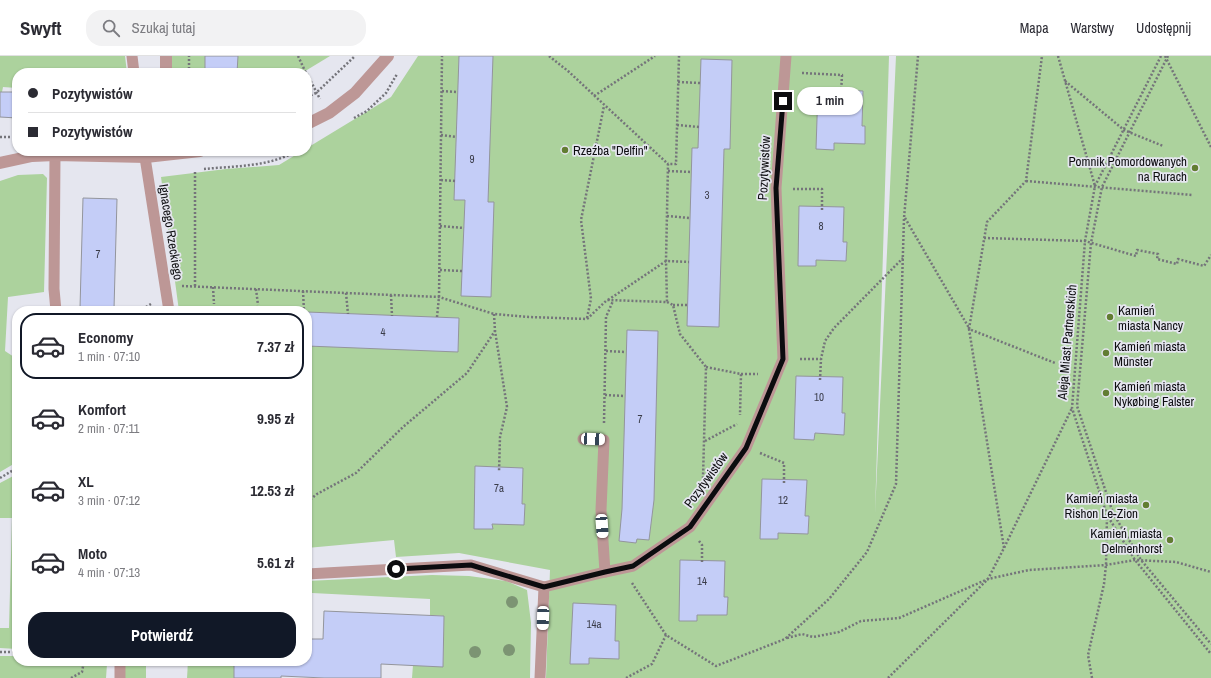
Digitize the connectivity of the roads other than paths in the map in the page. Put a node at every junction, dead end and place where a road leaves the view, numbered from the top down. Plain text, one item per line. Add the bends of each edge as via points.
1 (132, 56) edge
2 (166, 56) edge
3 (388, 56) edge
4 (786, 56) edge
5 (133, 68) edge
6 (166, 68) edge
7 (312, 122) edge
8 (32, 156) edge
9 (55, 156) edge
10 (145, 156) edge
11 (0, 162) edge
12 (56, 306) edge
13 (168, 306) edge
14 (583, 439) dead end
15 (605, 572) junction
16 (312, 574) edge
17 (544, 587) junction
18 (120, 666) edge
19 (120, 678) edge
20 (540, 678) edge

1 - 5 lane
2 - 6 street
3 - 7 street via 355,93 329,113
4 - 15 lane, Pozytywistów via 776,188 783,359 746,448 690,527 633,566
8 - 11 street
9 - 12 lane
10 - 13 lane, Ignacego Rzeckiego
14 - 15 lane via 604,440 601,510
15 - 17 lane, Pozytywistów
16 - 17 lane via 471,565
17 - 20 lane
18 - 19 lane

